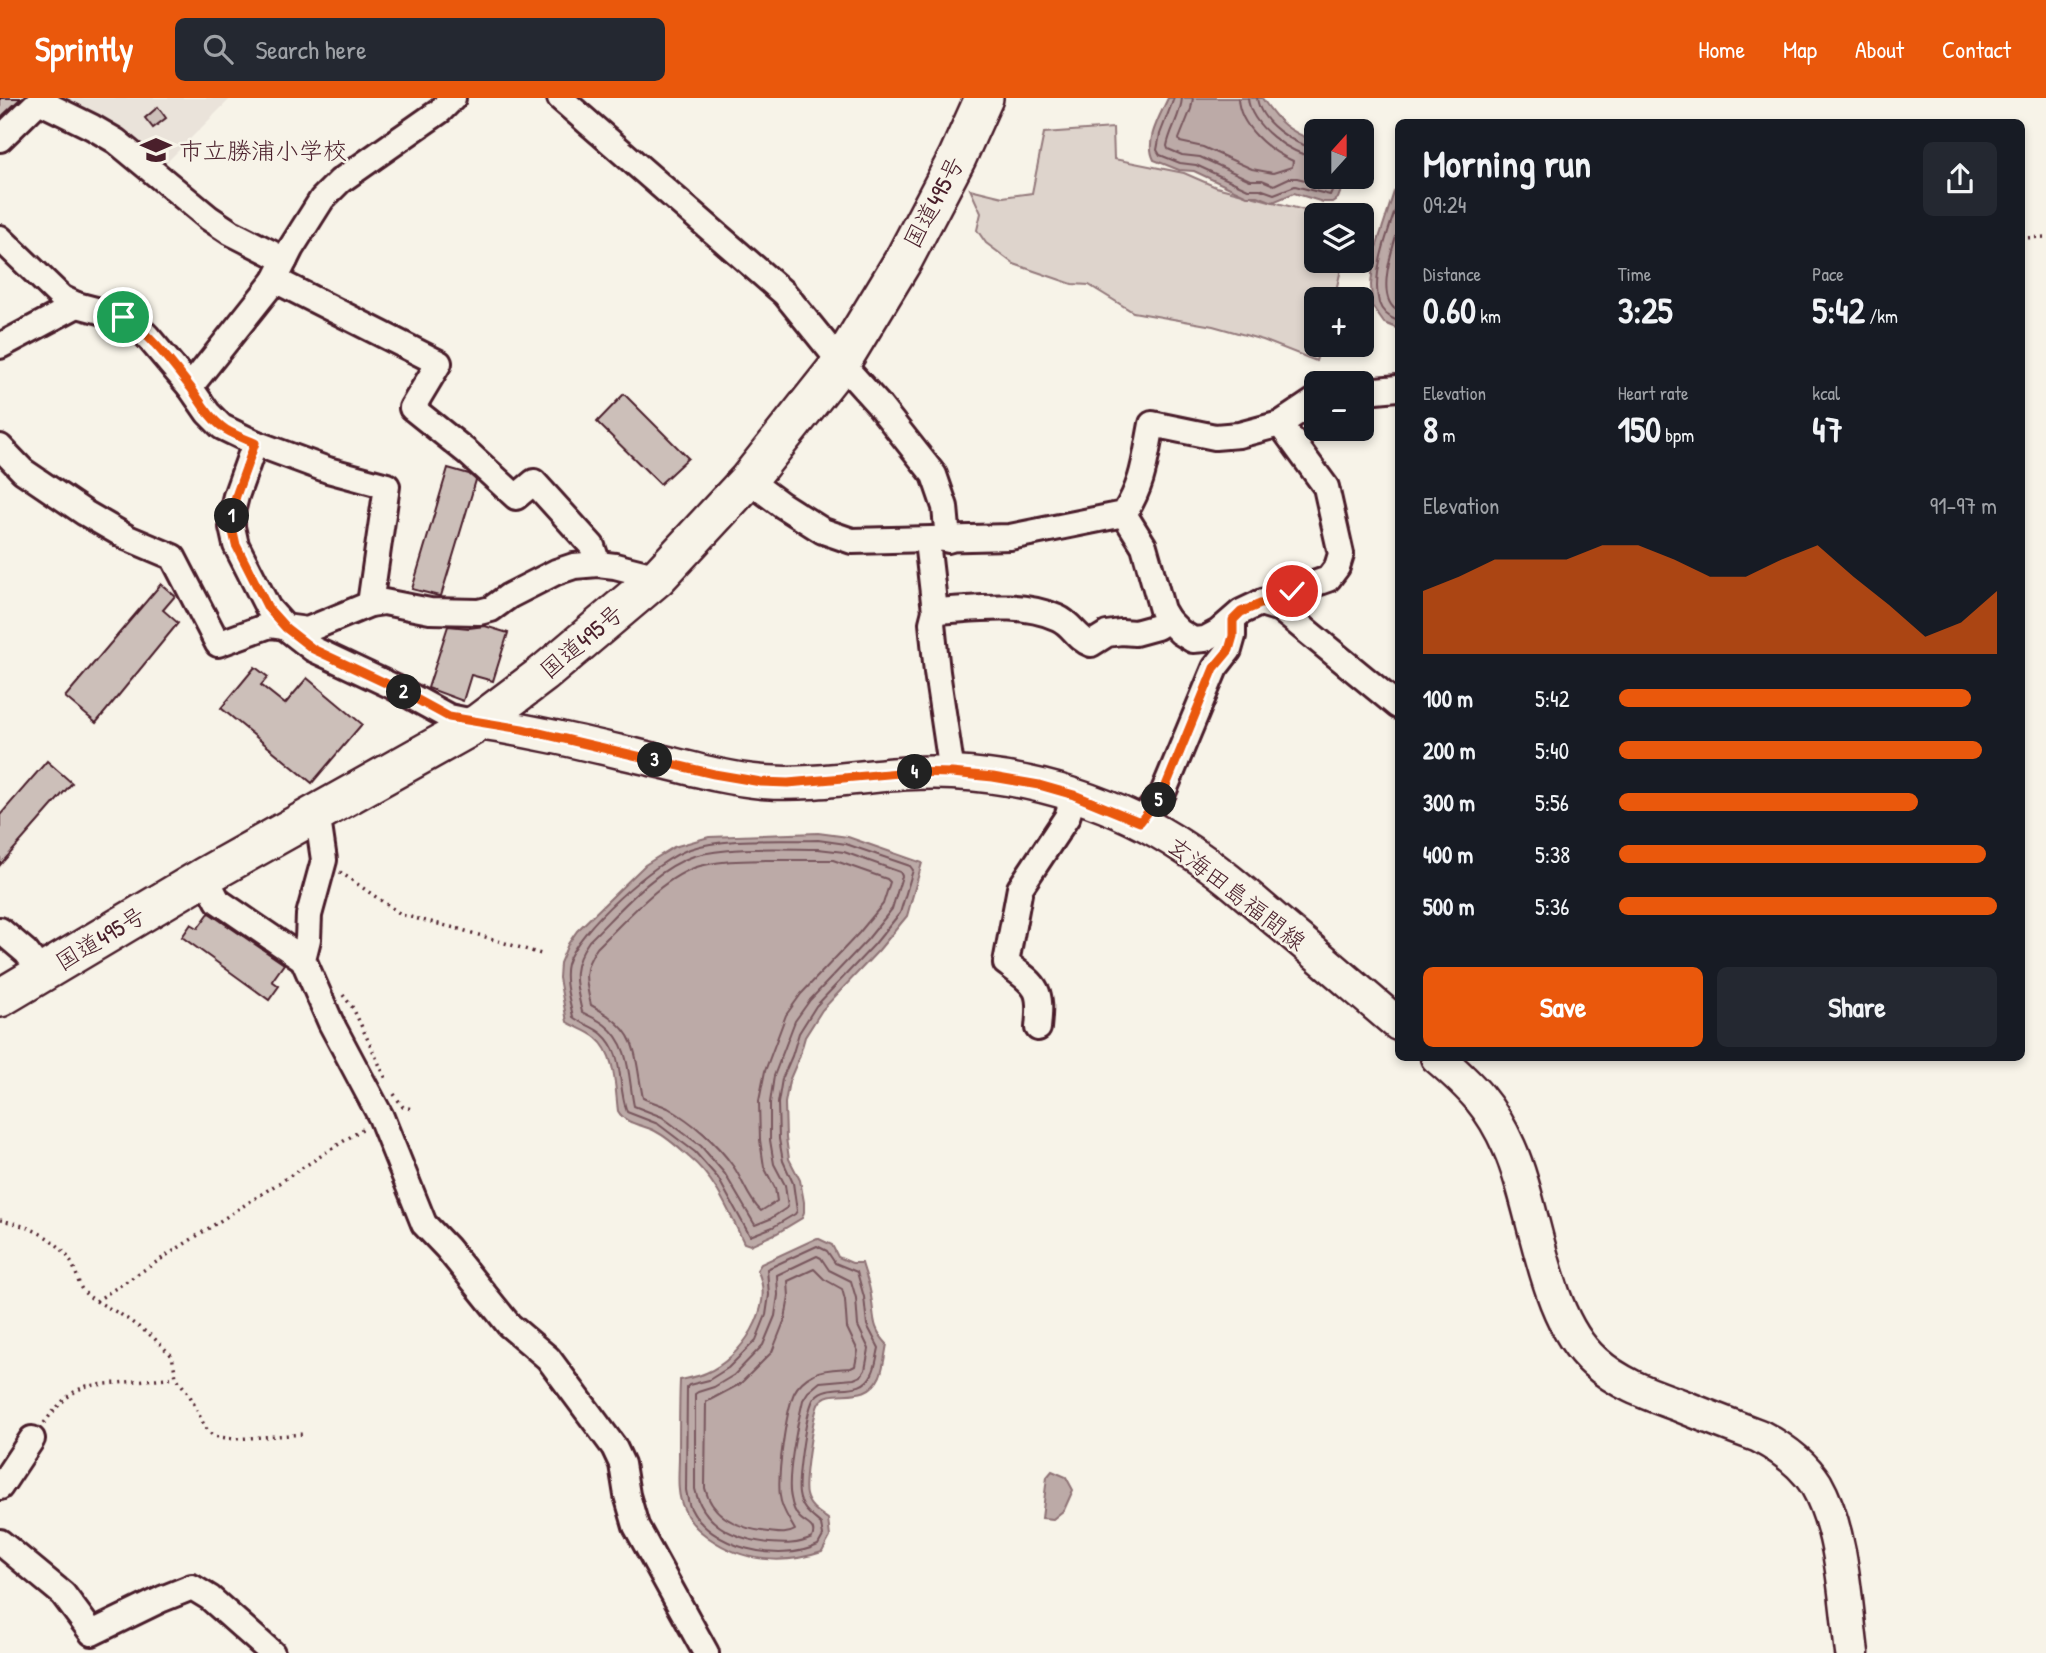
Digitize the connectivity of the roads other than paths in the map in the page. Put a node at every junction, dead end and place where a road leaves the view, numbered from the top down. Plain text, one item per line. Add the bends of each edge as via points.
1 (453, 98) edge
2 (561, 98) edge
3 (984, 98) edge
4 (0, 139) edge
5 (0, 238) edge
6 (280, 270) junction
7 (77, 305) junction
8 (0, 346) edge
9 (841, 363) junction
10 (190, 387) junction
11 (1395, 388) edge
12 (1374, 390) edge
13 (1304, 408) edge
14 (1280, 424) junction
15 (255, 443) junction
16 (0, 447) edge
17 (748, 480) junction
18 (1124, 514) junction
19 (938, 541) junction
20 (598, 564) junction
21 (658, 577) junction
22 (1260, 603) junction
23 (370, 604) junction
24 (935, 611) junction
25 (1168, 620) junction
26 (1233, 620) junction
27 (286, 628) junction
28 (1395, 704) edge
29 (478, 723) junction
30 (952, 773) junction
31 (1074, 795) junction
32 (317, 812) junction
33 (1140, 822) junction
34 (205, 876) junction
35 (0, 930) edge
36 (303, 959) junction
37 (42, 973) junction
38 (0, 998) edge
39 (1395, 1021) edge
40 (1038, 1028) dead end
41 (1442, 1061) edge
42 (32, 1439) road end
43 (0, 1487) edge
44 (0, 1542) edge
45 (272, 1653) edge
46 (706, 1653) edge
47 (1852, 1653) edge

1 - 6 street via 340,181 322,199
2 - 9 street via 785,294
3 - 9 highway, 国道495号 via 904,259
4 - 6 street via 38,101 117,141
5 - 7 street via 62,298
6 - 10 street
6 - 20 street via 439,363 412,408 516,498 534,482 592,546
7 - 8 street
7 - 10 street via 135,324
9 - 17 highway, 国道495号
9 - 19 street via 934,475 945,507
10 - 15 street via 222,427
11 - 12 street
13 - 14 street
14 - 18 street via 1215,437 1152,424 1142,481
14 - 22 street via 1326,487 1341,554 1328,579
15 - 23 street via 387,486
15 - 27 street via 236,496 232,527 236,545 268,608
16 - 27 street via 23,471 85,513 173,557 218,644 270,625
17 - 19 street via 823,531 852,541
17 - 21 highway, 国道495号
18 - 19 street via 1010,537
18 - 25 street via 1144,546
19 - 24 street
20 - 21 street
20 - 23 street via 556,572 479,612
21 - 29 highway, 国道495号
22 - 26 street
22 - 28 street via 1280,609
23 - 27 street via 307,630
24 - 25 street via 1018,607 1040,611 1062,620 1091,644 1107,634 1146,630
24 - 30 street via 937,671
25 - 26 street via 1193,640 1205,639
26 - 33 street via 1229,650 1214,668 1163,793
27 - 29 street via 313,649 449,717
29 - 30 main road, 玄海田島福間線 via 761,782
29 - 32 highway, 国道495号
30 - 31 main road, 玄海田島福間線
31 - 33 main road, 玄海田島福間線
31 - 40 street via 1068,817 1020,888 1006,963 1038,992
32 - 34 highway, 国道495号
32 - 36 street via 324,860
33 - 39 main road, 玄海田島福間線 via 1229,881
34 - 36 street via 218,901
34 - 37 highway, 国道495号
35 - 37 street
36 - 46 street via 381,1117 424,1224 509,1325 548,1358 614,1447 636,1526
37 - 38 highway, 国道495号
41 - 47 main road via 1467,1082 1500,1126 1553,1292 1564,1320 1592,1361 1636,1389 1776,1445 1815,1483 1837,1539
42 - 43 street
44 - 45 street via 63,1594 92,1633 192,1587

